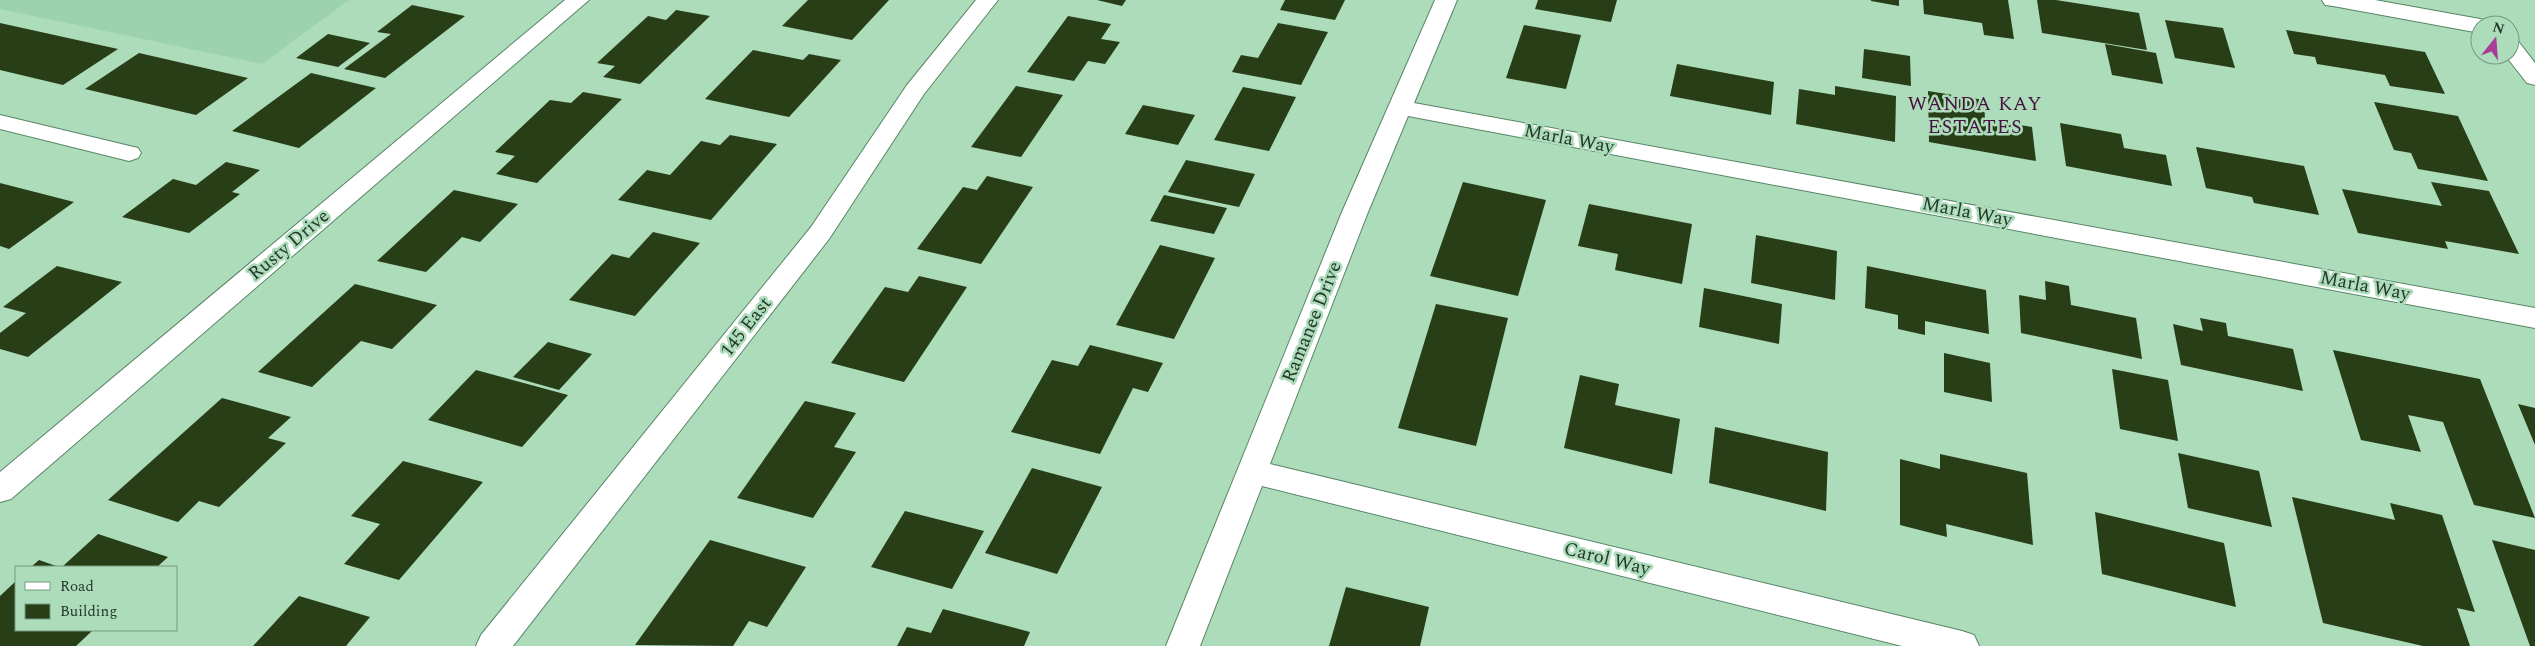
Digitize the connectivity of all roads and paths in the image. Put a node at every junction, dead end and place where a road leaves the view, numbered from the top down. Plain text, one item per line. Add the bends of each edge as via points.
1 (578, 0) edge
2 (987, 0) edge
3 (1446, 0) edge
4 (2333, 0) edge
5 (2470, 24) edge
6 (2520, 59) edge
7 (2535, 78) edge
8 (1399, 107) junction
9 (0, 122) edge
10 (129, 153) dead end
11 (2535, 318) edge
12 (1252, 472) junction
13 (0, 490) edge
14 (1946, 644) edge
15 (494, 646) edge
16 (1183, 646) edge

1 - 13 street, Rusty Drive
2 - 15 street, 145 East via 915,90 820,233
3 - 8 street, Ramanee Drive
4 - 5 street
6 - 7 street
8 - 11 street, Marla Way
8 - 12 street, Ramanee Drive
9 - 10 street
12 - 14 street, Carol Way
12 - 16 street, Ramanee Drive

